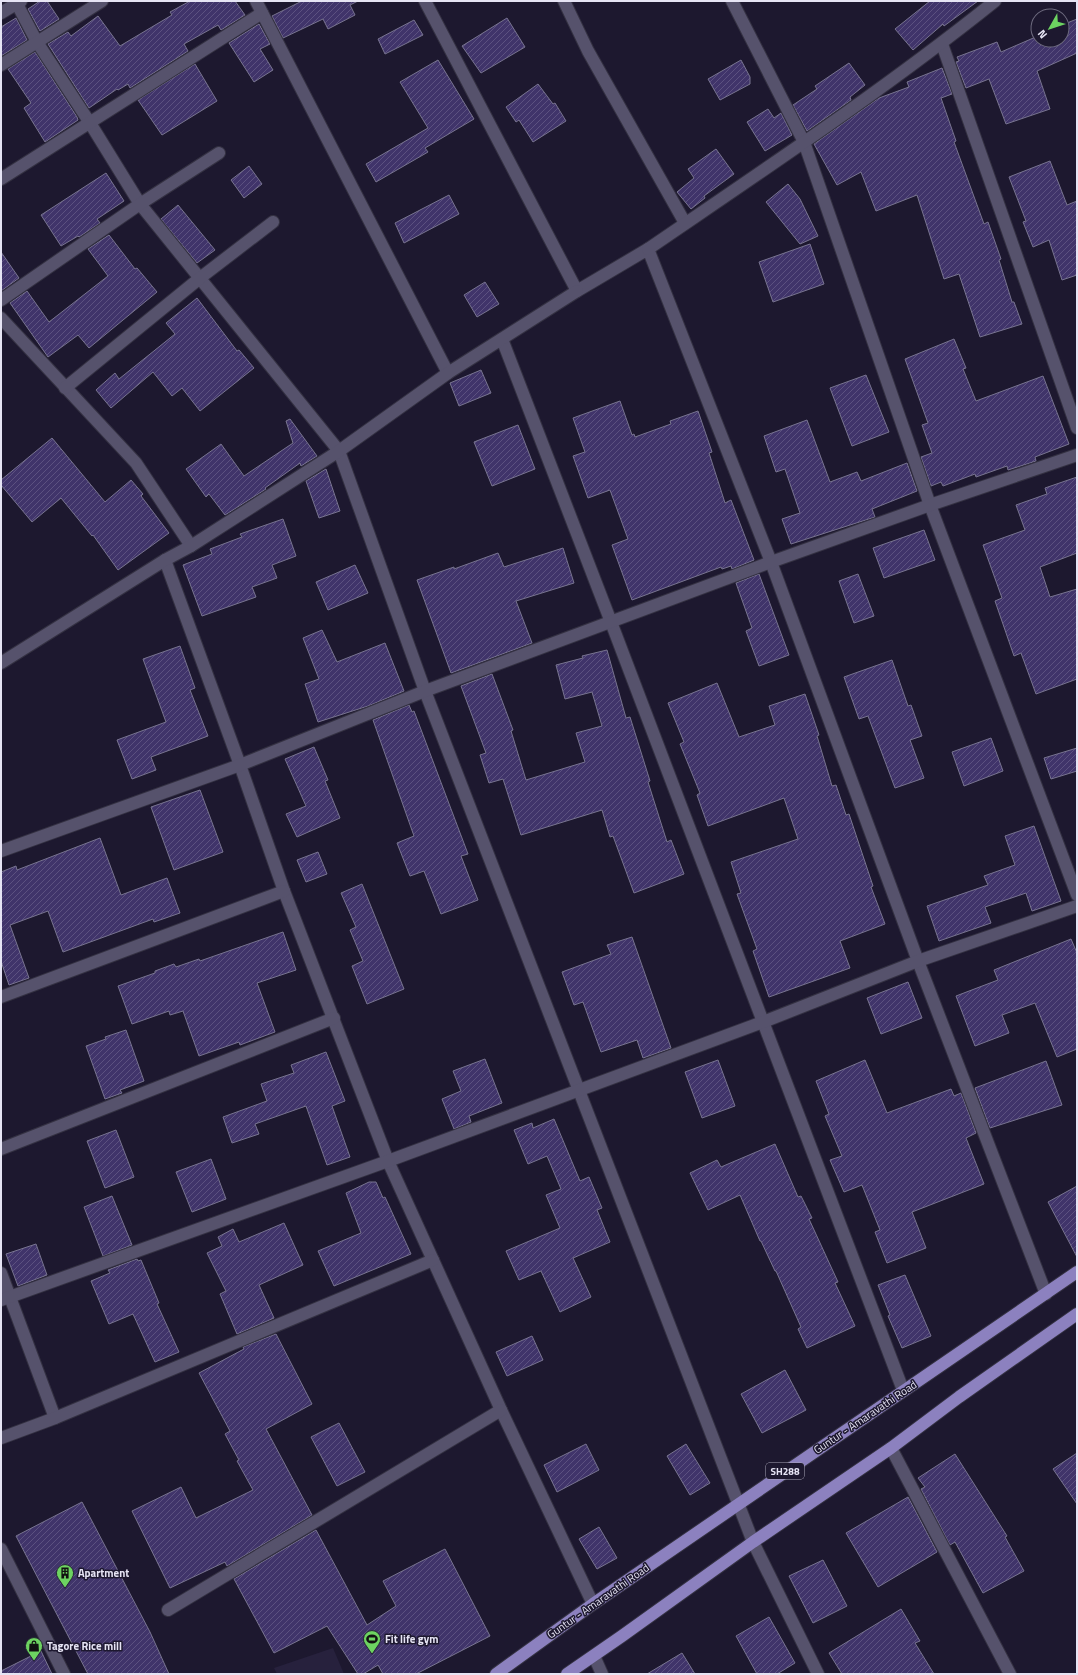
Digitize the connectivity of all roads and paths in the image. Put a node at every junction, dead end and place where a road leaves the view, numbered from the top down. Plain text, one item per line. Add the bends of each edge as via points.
1 (102, 1) edge
2 (256, 1) edge
3 (425, 1) edge
4 (564, 1) edge
5 (732, 1) edge
6 (995, 1) edge
7 (19, 3) edge
8 (1, 13) edge
9 (262, 13) junction
10 (37, 42) junction
11 (942, 44) junction
12 (1, 65) edge
13 (90, 123) junction
14 (804, 142) junction
15 (219, 153) dead end
16 (1, 179) edge
17 (140, 204) junction
18 (273, 222) dead end
19 (685, 223) junction
20 (648, 249) junction
21 (200, 278) junction
22 (577, 291) junction
23 (1, 300) edge
24 (1, 318) edge
25 (502, 339) junction
26 (448, 373) junction
27 (65, 388) junction
28 (1077, 428) edge
29 (339, 451) junction
30 (1077, 455) edge
31 (930, 505) junction
32 (191, 546) junction
33 (165, 560) junction
34 (771, 562) junction
35 (611, 622) junction
36 (1, 663) edge
37 (424, 691) junction
38 (240, 764) junction
39 (1, 851) edge
40 (284, 891) junction
41 (1077, 895) edge
42 (1077, 906) edge
43 (918, 961) junction
44 (1, 997) edge
45 (334, 1018) junction
46 (763, 1022) junction
47 (578, 1090) junction
48 (1, 1149) edge
49 (388, 1160) junction
50 (433, 1260) junction
51 (1077, 1272) edge
52 (1, 1273) edge
53 (1046, 1294) junction
54 (5, 1299) edge
55 (1077, 1314) edge
56 (903, 1390) junction
57 (501, 1410) junction
58 (55, 1418) junction
59 (1, 1438) edge
60 (892, 1448) junction
61 (738, 1503) junction
62 (753, 1542) junction
63 (1, 1549) edge
64 (593, 1604) junction
65 (168, 1610) dead end
66 (594, 1656) junction
67 (64, 1674) edge
68 (496, 1674) edge
69 (567, 1674) edge
70 (602, 1674) edge
71 (818, 1674) edge
72 (1010, 1674) edge

1 - 10 street
2 - 9 street
3 - 22 street
4 - 19 street via 588,51
5 - 14 street
6 - 11 street
7 - 8 street
7 - 10 street
9 - 13 street
9 - 26 street
10 - 12 street
10 - 13 street
11 - 14 street
11 - 28 street
13 - 16 street
13 - 17 street
14 - 19 street
14 - 31 street
15 - 17 street
17 - 21 street
17 - 23 street
18 - 21 street
19 - 20 street
20 - 22 street
20 - 34 street
21 - 27 street
21 - 29 street
22 - 25 street
24 - 27 street
25 - 26 street
25 - 35 street
26 - 29 street
27 - 32 street via 136,464
29 - 32 street
29 - 37 street
30 - 31 street
31 - 34 street
31 - 41 street
32 - 33 street
33 - 36 street
33 - 38 street
34 - 35 street
34 - 43 street
35 - 37 street
35 - 46 street
37 - 38 street
37 - 47 street
38 - 39 street
38 - 40 street
40 - 44 street
40 - 45 street
42 - 43 street
43 - 46 street
43 - 53 street
45 - 48 street
45 - 49 street
46 - 47 street
46 - 56 street
47 - 49 street
47 - 61 street
49 - 50 street
49 - 54 street
50 - 57 street
50 - 58 street
51 - 53 main road, Guntur - Amaravathi Road / SH288
52 - 54 street
53 - 56 main road, Guntur - Amaravathi Road / SH288
54 - 58 street
55 - 60 main road via 959,1397
56 - 61 main road, Guntur - Amaravathi Road / SH288
57 - 64 street
57 - 65 street
58 - 59 street
60 - 62 main road
60 - 72 street
61 - 62 street
61 - 64 main road, Guntur - Amaravathi Road / SH288
62 - 66 main road
62 - 71 street
63 - 67 street
64 - 68 main road, Guntur - Amaravathi Road / SH288
66 - 69 main road
66 - 70 street

